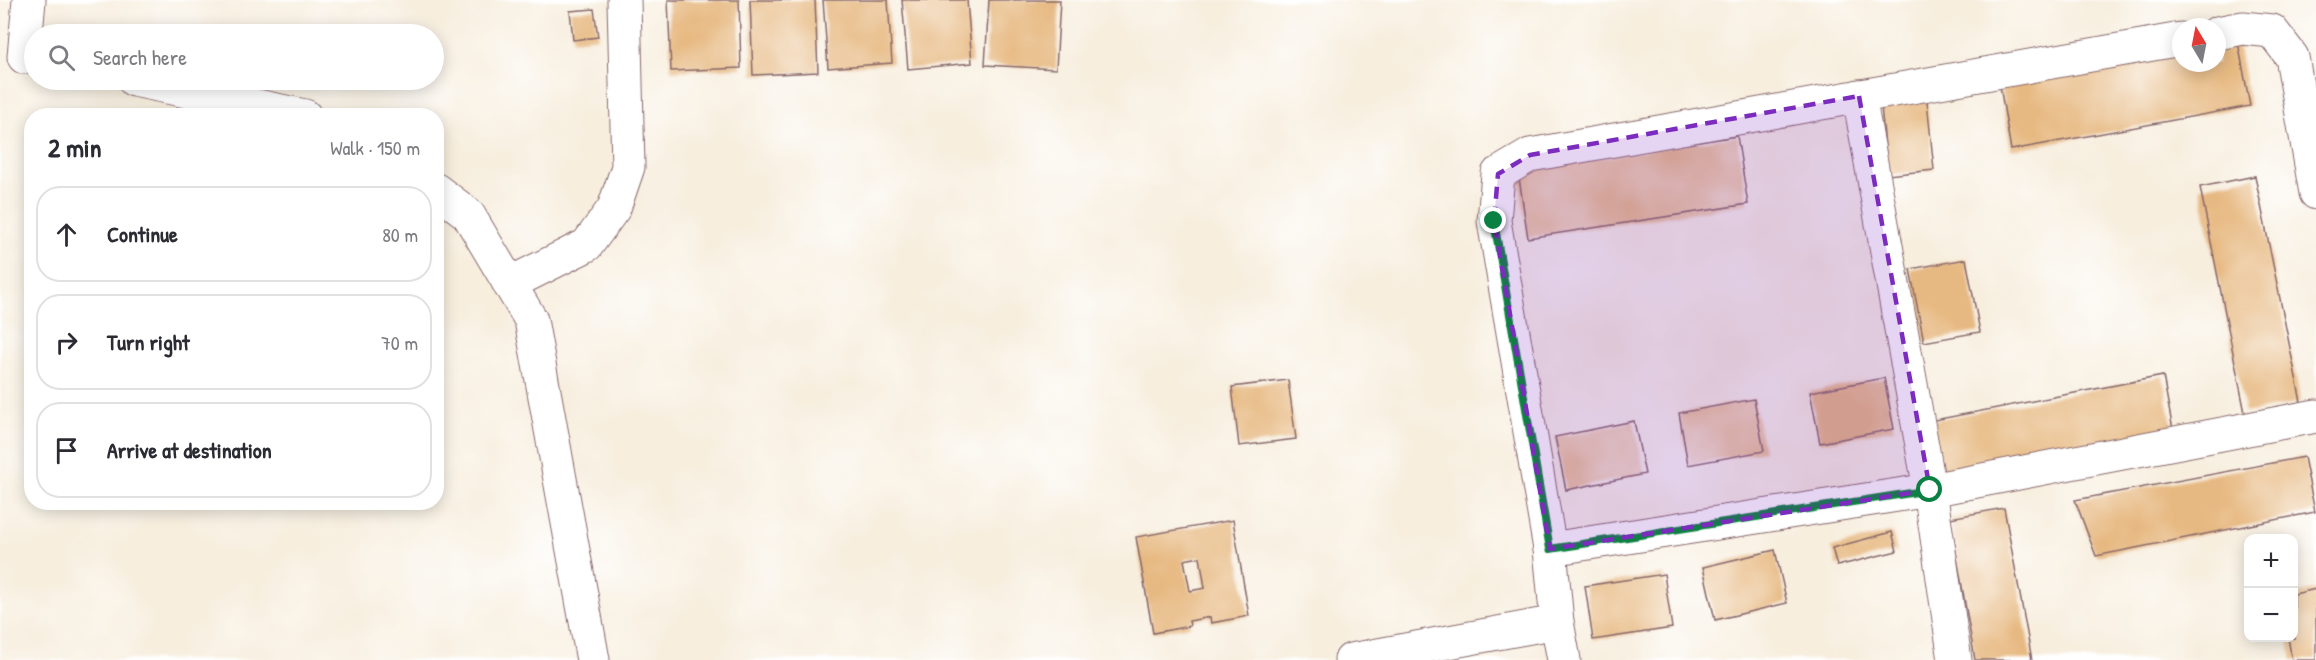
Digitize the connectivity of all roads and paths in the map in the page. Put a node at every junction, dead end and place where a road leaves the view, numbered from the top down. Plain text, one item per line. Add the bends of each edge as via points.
1 (29, 0) edge
2 (624, 0) edge
3 (25, 24) edge
4 (2226, 31) edge
5 (24, 32) edge
6 (2172, 41) edge
7 (20, 58) edge
8 (182, 90) edge
9 (1859, 96) junction
10 (267, 108) edge
11 (2316, 193) edge
12 (444, 196) edge
13 (509, 284) junction
14 (2316, 416) edge
15 (1930, 490) junction
16 (1550, 549) junction
17 (1557, 622) junction
18 (592, 660) edge
19 (1352, 660) edge
20 (1564, 660) edge
21 (1955, 660) edge

1 - 3 street
2 - 13 street via 628,167 614,208 587,245
4 - 11 street via 2243,28 2272,31 2292,57
5 - 7 street
6 - 9 street
8 - 10 street
9 - 15 street
9 - 16 street via 1530,155 1498,174 1494,221
12 - 13 street via 468,214
13 - 18 street via 531,320
14 - 15 street
15 - 16 street
15 - 21 street
16 - 17 street
17 - 19 street
17 - 20 street

